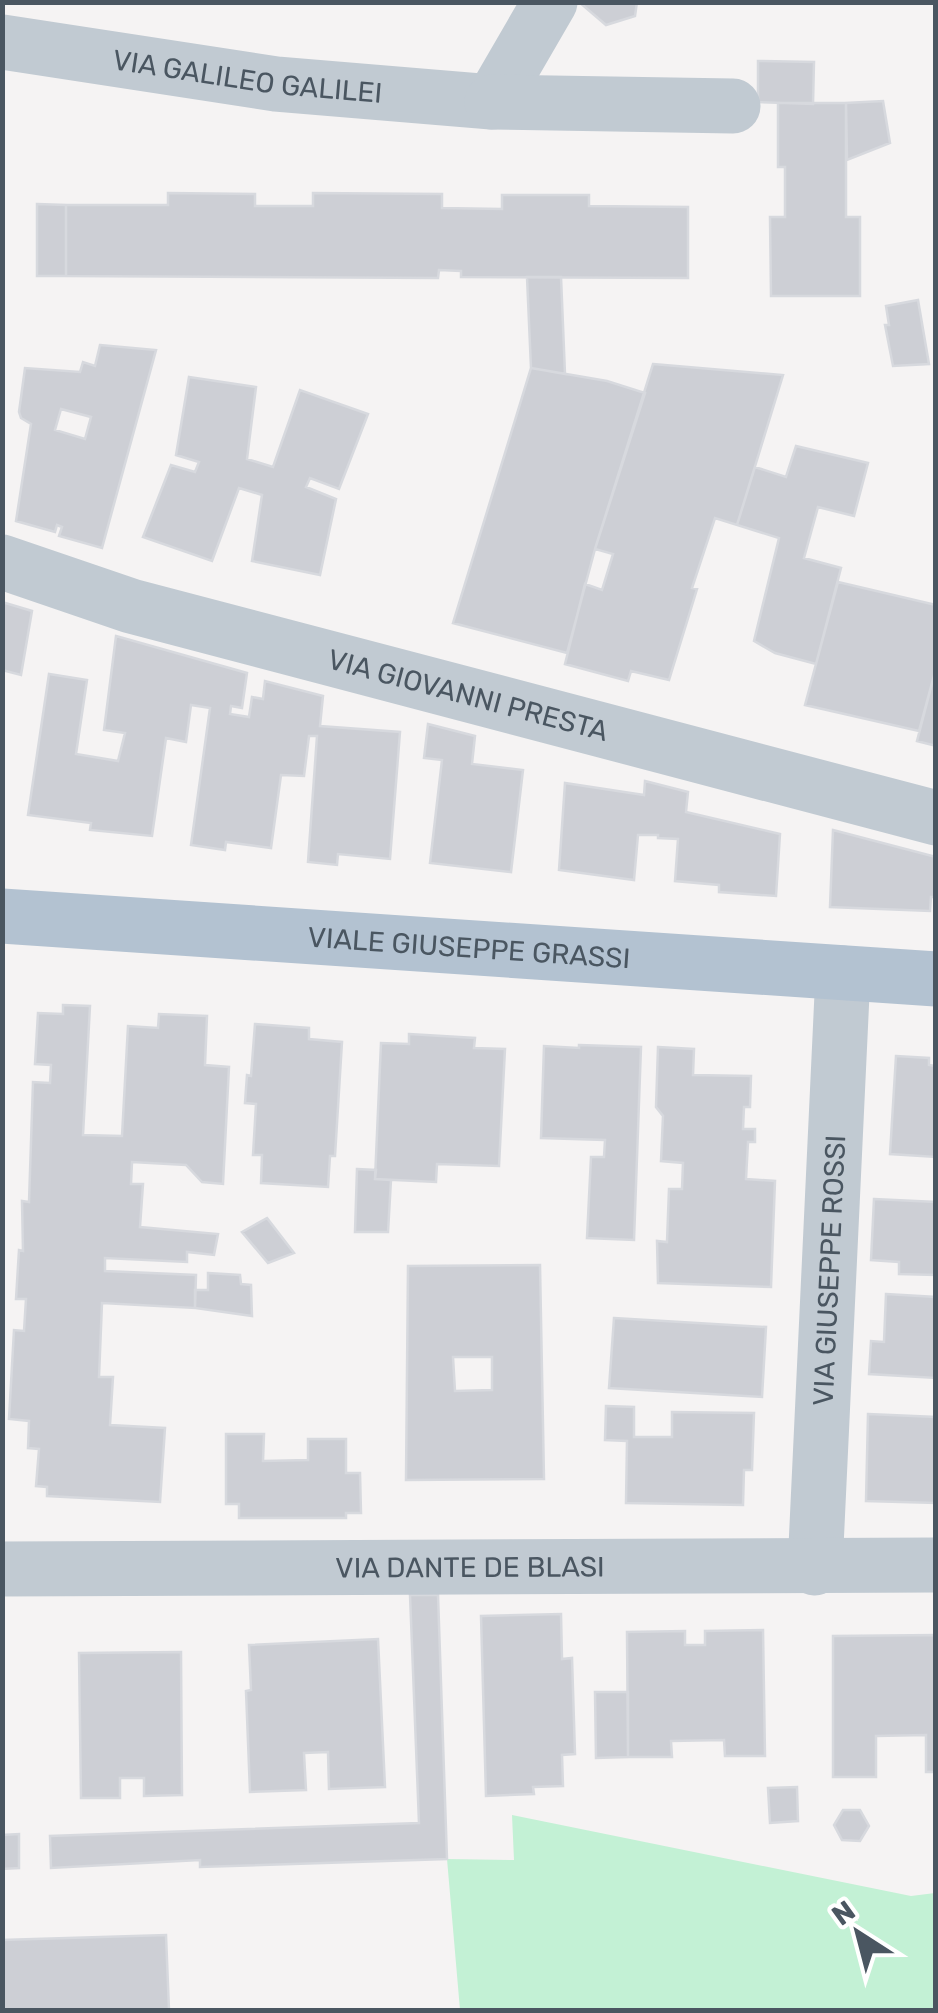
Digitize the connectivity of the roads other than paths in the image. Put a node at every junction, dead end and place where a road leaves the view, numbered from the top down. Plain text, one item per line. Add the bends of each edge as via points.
1 (9, 2) edge
2 (550, 2) edge
3 (2, 13) edge
4 (2, 42) edge
5 (492, 102) junction
6 (733, 106) dead end
7 (2, 562) edge
8 (936, 818) edge
9 (2, 916) edge
10 (843, 973) junction
11 (936, 979) edge
12 (936, 1565) edge
13 (815, 1568) junction
14 (2, 1570) edge

1 - 3 street
2 - 5 street
4 - 5 street, VIA GALILEO GALILEI via 276,84
5 - 6 street, VIA GALILEO GALILEI
7 - 8 street, VIA GIOVANNI PRESTA via 131,606
9 - 10 main road, VIALE GIUSEPPE GRASSI
10 - 11 main road, VIALE GIUSEPPE GRASSI
10 - 13 street, VIA GIUSEPPE ROSSI
12 - 13 street, VIA DANTE DE BLASI
13 - 14 street, VIA DANTE DE BLASI

